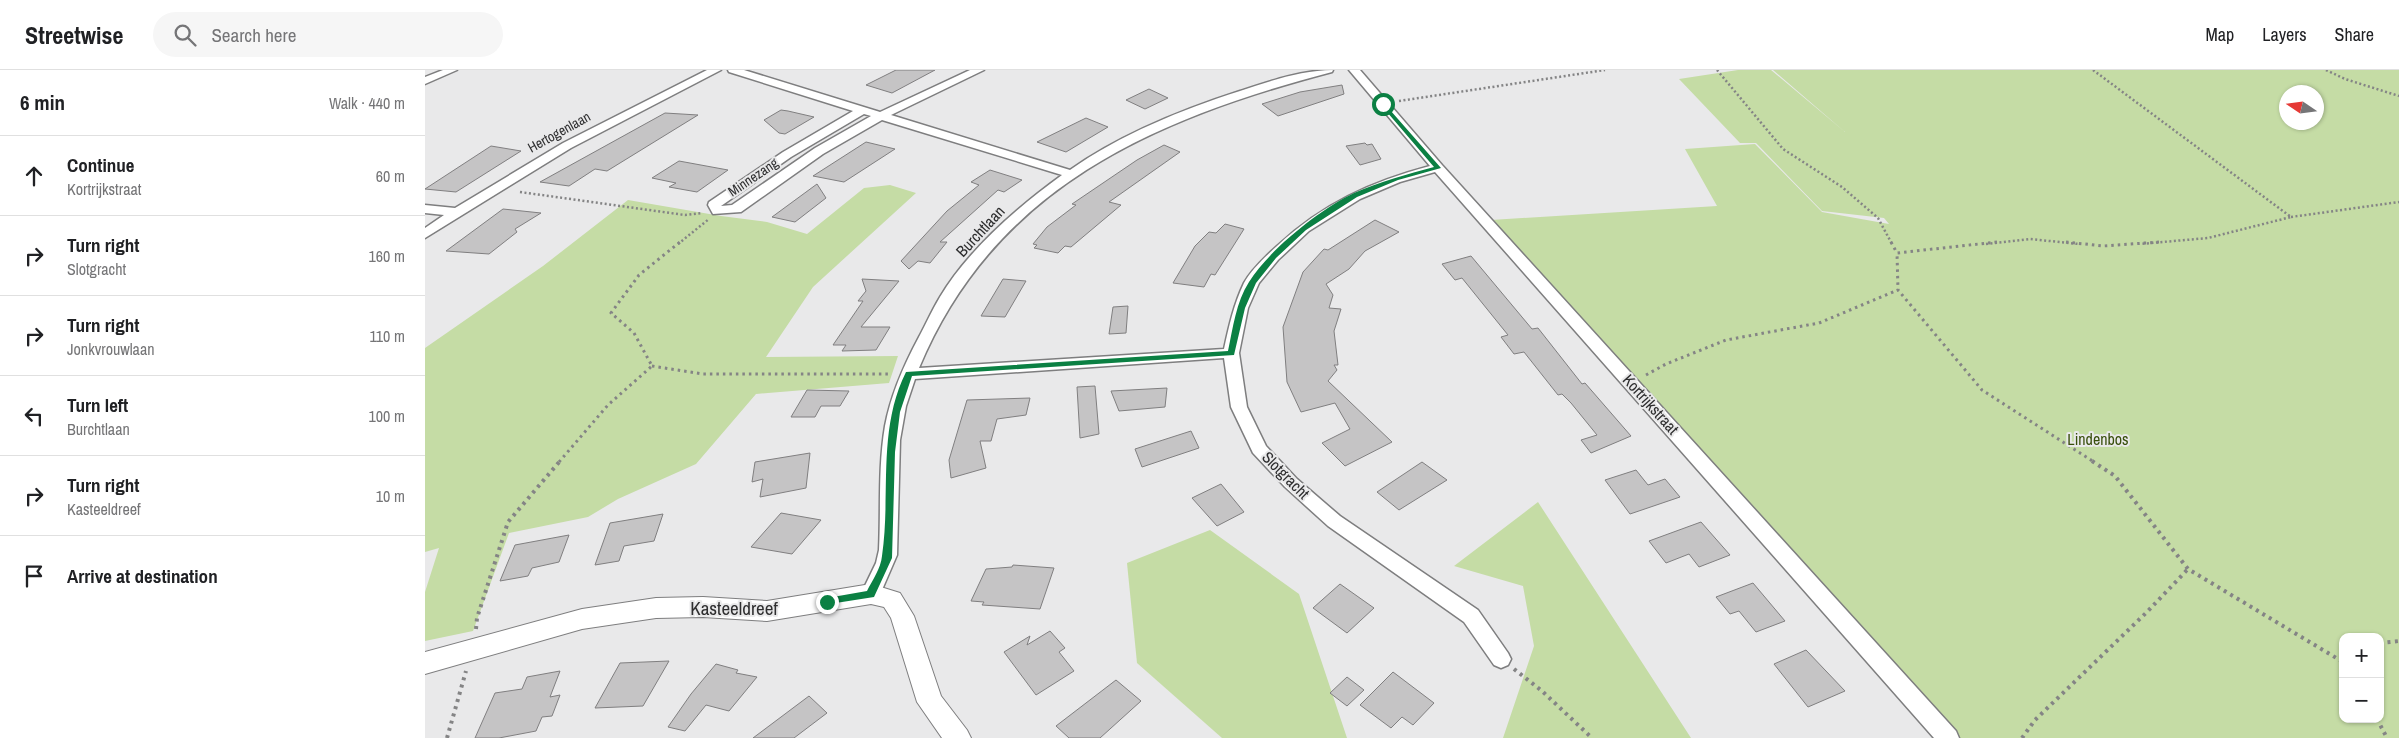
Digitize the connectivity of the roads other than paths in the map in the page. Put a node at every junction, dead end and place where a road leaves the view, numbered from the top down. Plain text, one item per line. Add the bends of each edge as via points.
1 (452, 70) edge
2 (716, 70) edge
3 (733, 70) edge
4 (979, 70) edge
5 (1328, 70) edge
6 (1353, 70) edge
7 (425, 80) edge
8 (1383, 104) joint
9 (863, 110) junction
10 (882, 115) junction
11 (1438, 168) junction
12 (1071, 174) junction
13 (425, 209) edge
14 (456, 212) junction
15 (425, 234) edge
16 (1231, 353) junction
17 (909, 374) junction
18 (871, 594) junction
19 (1501, 659) road end
20 (425, 663) edge
21 (958, 738) edge
22 (1948, 738) edge

1 - 7 street
2 - 14 street, Hertogenlaan via 599,128
3 - 9 street
4 - 10 street, Minnezang
5 - 12 street, Burchtlaan via 1199,107 1114,147
6 - 8 street, Kortrijkstraat
8 - 11 street, Kortrijkstraat
9 - 10 street
9 - 10 street, Minnezang via 800,145 737,188 715,205 718,211 736,209 819,151
10 - 12 street
11 - 16 street, Slotgracht via 1396,179 1355,196 1304,228 1273,257 1253,282 1241,308
11 - 22 street, Kortrijkstraat
12 - 17 street, Burchtlaan via 1018,215 961,277 930,323
13 - 14 street
14 - 15 street, Hertogenlaan
16 - 17 street
16 - 19 street, Slotgracht via 1239,407 1259,449 1334,521 1471,616
17 - 18 street, Burchtlaan via 896,412 891,452 887,558
18 - 20 street, Kasteeldreef via 767,611 656,608 582,619
18 - 21 street via 892,600 902,616 930,702

